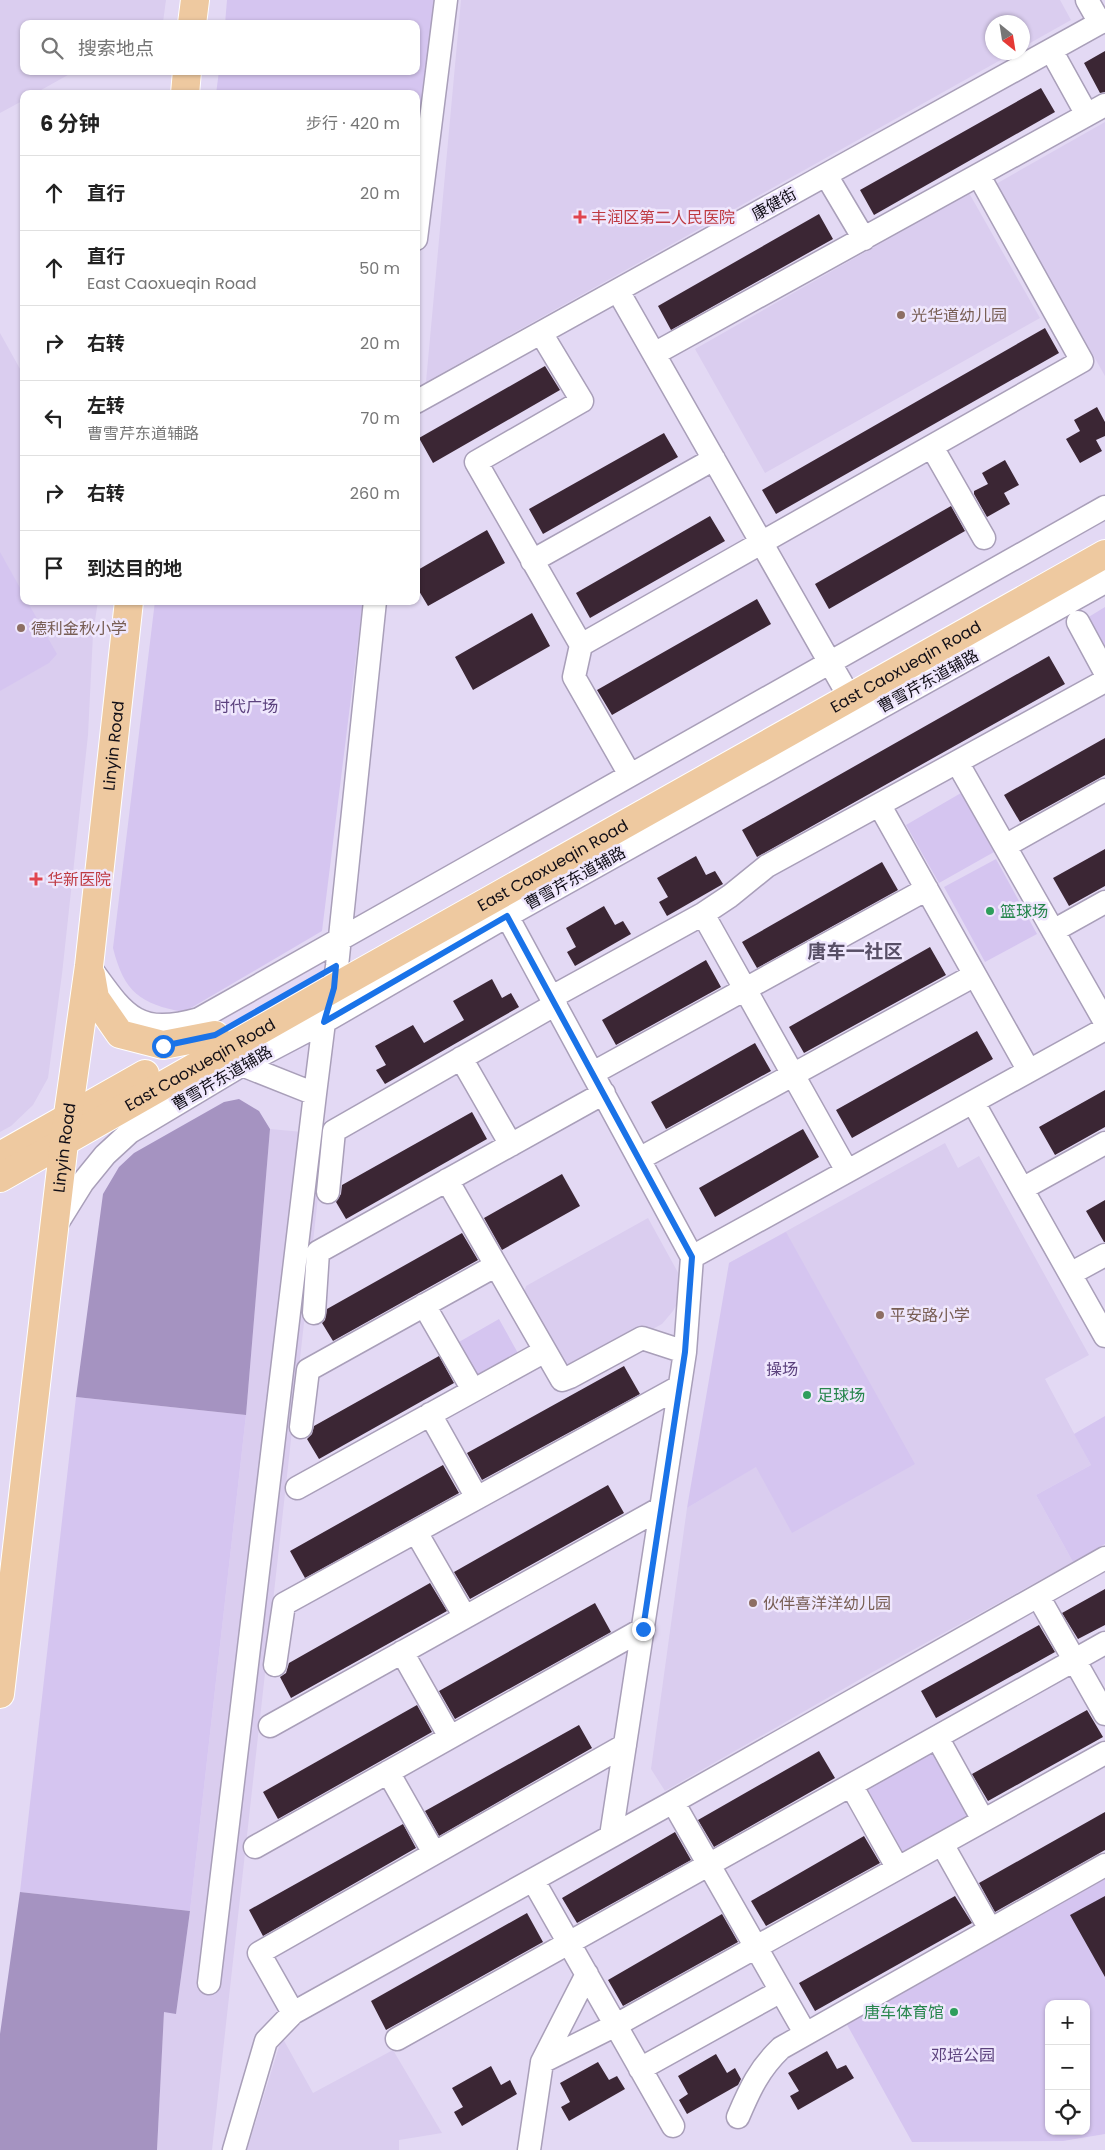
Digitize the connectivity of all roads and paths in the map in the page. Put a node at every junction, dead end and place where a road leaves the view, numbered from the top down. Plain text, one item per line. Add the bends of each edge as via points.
1 (195, 0) edge
2 (446, 0) edge
3 (1087, 0) edge
4 (192, 20) edge
5 (1102, 21) edge
6 (1051, 50) junction
7 (187, 75) edge
8 (185, 90) edge
9 (1096, 110) edge
10 (826, 175) junction
11 (978, 176) junction
12 (420, 207) edge
13 (864, 239) junction
14 (618, 291) junction
15 (541, 333) junction
16 (654, 354) junction
17 (420, 400) edge
18 (932, 447) junction
19 (714, 459) junction
20 (1105, 507) edge
21 (1105, 534) edge
22 (984, 538) dead end
23 (762, 544) junction
24 (1105, 554) edge
25 (532, 561) junction
26 (1105, 582) edge
27 (129, 605) edge
28 (374, 605) edge
29 (1078, 622) dead end
30 (581, 645) junction
31 (1105, 672) edge
32 (836, 673) junction
33 (1105, 681) edge
34 (957, 762) junction
35 (630, 775) junction
36 (1105, 790) edge
37 (880, 806) junction
38 (1005, 846) junction
39 (927, 889) junction
40 (1105, 902) edge
41 (703, 914) junction
42 (507, 916) junction
43 (1053, 931) junction
44 (339, 939) junction
45 (89, 966) junction
46 (975, 975) junction
47 (335, 977) junction
48 (746, 990) junction
49 (554, 1001) junction
50 (324, 1022) junction
51 (1105, 1022) edge
52 (1105, 1029) edge
53 (215, 1035) junction
54 (461, 1058) junction
55 (242, 1065) junction
56 (1029, 1071) junction
57 (593, 1073) junction
58 (793, 1075) junction
59 (604, 1093) junction
60 (314, 1094) junction
61 (973, 1102) junction
62 (65, 1131) junction
63 (1105, 1143) edge
64 (511, 1145) junction
65 (0, 1156) edge
66 (639, 1159) junction
67 (847, 1171) junction
68 (0, 1178) edge
69 (446, 1180) junction
70 (1022, 1189) junction
71 (328, 1192) dead end
72 (54, 1230) junction
73 (1105, 1255) edge
74 (692, 1257) junction
75 (495, 1266) junction
76 (1070, 1274) junction
77 (424, 1306) junction
78 (314, 1313) dead end
79 (1105, 1336) edge
80 (545, 1351) junction
81 (685, 1352) junction
82 (679, 1387) junction
83 (473, 1390) junction
84 (430, 1414) junction
85 (301, 1427) dead end
86 (297, 1488) dead end
87 (477, 1498) junction
88 (661, 1508) junction
89 (416, 1532) junction
90 (1105, 1558) edge
91 (1038, 1596) junction
92 (465, 1617) junction
93 (643, 1629) junction
94 (1105, 1643) edge
95 (402, 1652) junction
96 (1074, 1660) junction
97 (275, 1665) dead end
98 (0, 1694) edge
99 (1105, 1714) edge
100 (270, 1726) dead end
101 (450, 1737) junction
102 (937, 1737) junction
103 (625, 1745) junction
104 (1105, 1753) edge
105 (388, 1772) junction
106 (851, 1785) junction
107 (674, 1802) junction
108 (983, 1820) junction
109 (611, 1836) junction
110 (942, 1844) junction
111 (255, 1847) dead end
112 (434, 1853) junction
113 (709, 1864) junction
114 (1105, 1865) edge
115 (897, 1867) junction
116 (534, 1880) junction
117 (990, 1929) junction
118 (569, 1943) junction
119 (756, 1947) junction
120 (586, 1974) junction
121 (208, 1982) dead end
122 (781, 1991) junction
123 (293, 2012) junction
124 (616, 2025) junction
125 (805, 2033) junction
126 (396, 2039) dead end
127 (542, 2062) junction
128 (640, 2069) junction
129 (738, 2117) dead end
130 (673, 2126) dead end
131 (234, 2150) edge
132 (529, 2150) edge

1 - 4 main road
2 - 12 street
3 - 5 street
5 - 6 street, 康健街
6 - 9 street
6 - 10 street, 康健街
7 - 8 main road
9 - 11 street
10 - 13 street
10 - 14 street, 康健街
11 - 13 street
11 - 18 street via 1082,361
13 - 16 street
14 - 15 street, 康健街
14 - 16 street
15 - 17 street, 康健街
15 - 25 street via 582,401 476,462
16 - 19 street
18 - 22 street
18 - 23 street
19 - 23 street
19 - 25 street
20 - 32 street
21 - 32 main road, East Caoxueqin Road
23 - 30 street
23 - 32 street
24 - 47 main road, East Caoxueqin Road
25 - 30 street
26 - 42 street, 曹雪芹东道辅路
27 - 45 main road, Linyin Road
28 - 44 street
29 - 31 street
30 - 35 street via 574,677
32 - 35 street
32 - 47 main road, East Caoxueqin Road
33 - 34 street
34 - 37 street
34 - 38 street
35 - 44 street
36 - 38 street
37 - 39 street
37 - 41 street via 767,866
38 - 43 street
39 - 46 street
39 - 48 street
40 - 43 street
41 - 48 street
41 - 49 street
42 - 49 street
42 - 50 street, 曹雪芹东道辅路
43 - 51 street
44 - 45 street via 198,1019 176,1026 156,1026 134,1018 115,1001
44 - 47 street
45 - 53 main road via 95,998 120,1034 163,1046
45 - 62 main road, Linyin Road
46 - 56 street
46 - 58 street
47 - 50 street
47 - 53 main road, East Caoxueqin Road
47 - 62 main road, East Caoxueqin Road
48 - 57 street
48 - 58 street
49 - 54 street
49 - 57 street
50 - 55 street, 曹雪芹东道辅路
50 - 60 street
52 - 56 street
53 - 62 main road, East Caoxueqin Road
54 - 64 street
54 - 71 street via 334,1131
55 - 60 street
55 - 72 street, 曹雪芹东道辅路 via 130,1132 83,1182
56 - 61 street
57 - 59 street
58 - 66 street
58 - 67 street
59 - 64 street
59 - 66 street
60 - 121 street
61 - 67 street
61 - 70 street
62 - 65 main road, East Caoxueqin Road
62 - 68 main road, East Caoxueqin Road
62 - 72 main road, Linyin Road
63 - 70 street
64 - 69 street
66 - 74 street
67 - 74 street
69 - 75 street
69 - 78 street via 318,1252
70 - 76 street
72 - 98 main road, Linyin Road
73 - 76 street
74 - 81 street
75 - 77 street
75 - 80 street
76 - 79 street
77 - 83 street
77 - 85 street via 308,1370
80 - 81 street via 562,1380 642,1338
80 - 83 street
81 - 82 street
82 - 87 street
82 - 88 street
83 - 84 street
84 - 86 street
84 - 87 street
87 - 89 street
88 - 92 street
88 - 93 street
89 - 92 street
89 - 97 street via 284,1604
90 - 91 street
91 - 96 street
91 - 107 street
92 - 95 street
93 - 101 street
93 - 103 street
94 - 96 street
95 - 100 street
95 - 101 street
96 - 99 street
96 - 102 street
101 - 105 street
102 - 106 street
102 - 108 street
103 - 109 street
103 - 112 street
104 - 108 street
105 - 111 street
105 - 112 street
106 - 113 street
106 - 115 street
107 - 109 street
107 - 113 street
108 - 110 street
109 - 116 street
110 - 115 street
110 - 117 street
112 - 123 street via 259,1952
113 - 118 street
113 - 119 street
114 - 117 street
115 - 119 street
116 - 118 street
116 - 123 street
117 - 125 street
118 - 120 street
118 - 126 street
119 - 122 street
119 - 124 street
120 - 124 street
120 - 127 street
122 - 125 street
122 - 128 street
123 - 131 street via 266,2041
124 - 127 street
124 - 128 street
125 - 129 street via 765,2063
127 - 132 street
128 - 130 street

